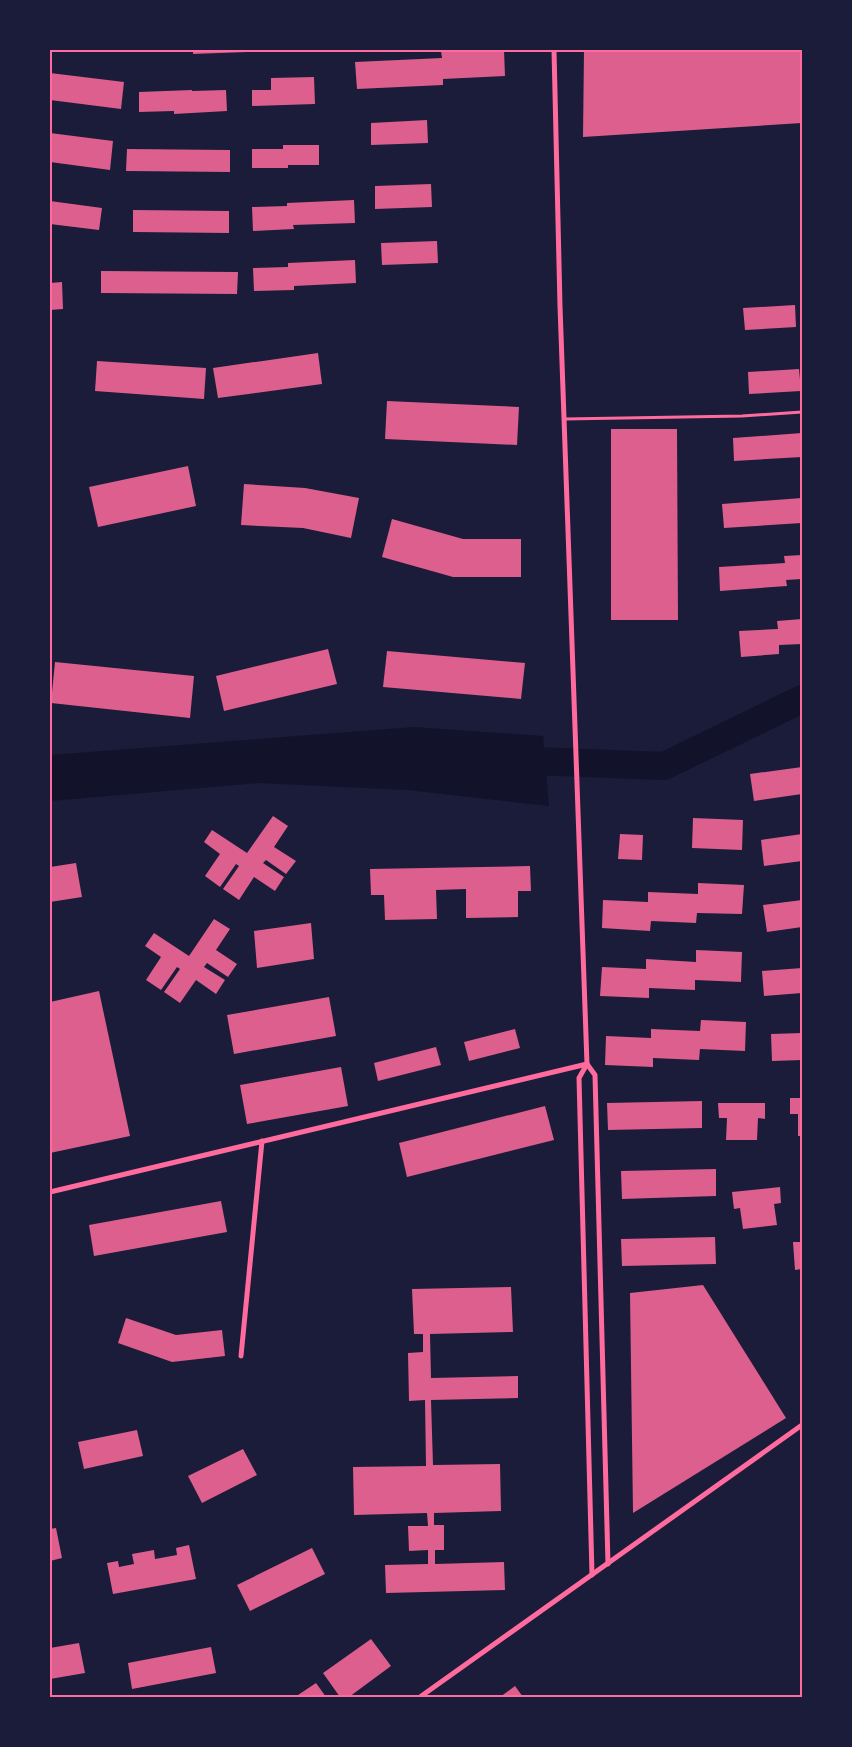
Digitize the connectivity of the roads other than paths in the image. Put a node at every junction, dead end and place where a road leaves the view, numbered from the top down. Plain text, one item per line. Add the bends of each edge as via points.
1 (554, 50) edge
2 (802, 412) edge
3 (564, 419) junction
4 (587, 1064) junction
5 (262, 1141) junction
6 (50, 1192) edge
7 (240, 1356) dead end
8 (802, 1425) edge
9 (608, 1564) junction
10 (592, 1575) junction
11 (420, 1697) edge

1 - 3 street
2 - 3 lane
3 - 4 street
4 - 5 street
4 - 9 street via 595,1075
4 - 10 street via 579,1078
5 - 6 street
5 - 7 street
8 - 9 street
9 - 10 street
10 - 11 street

